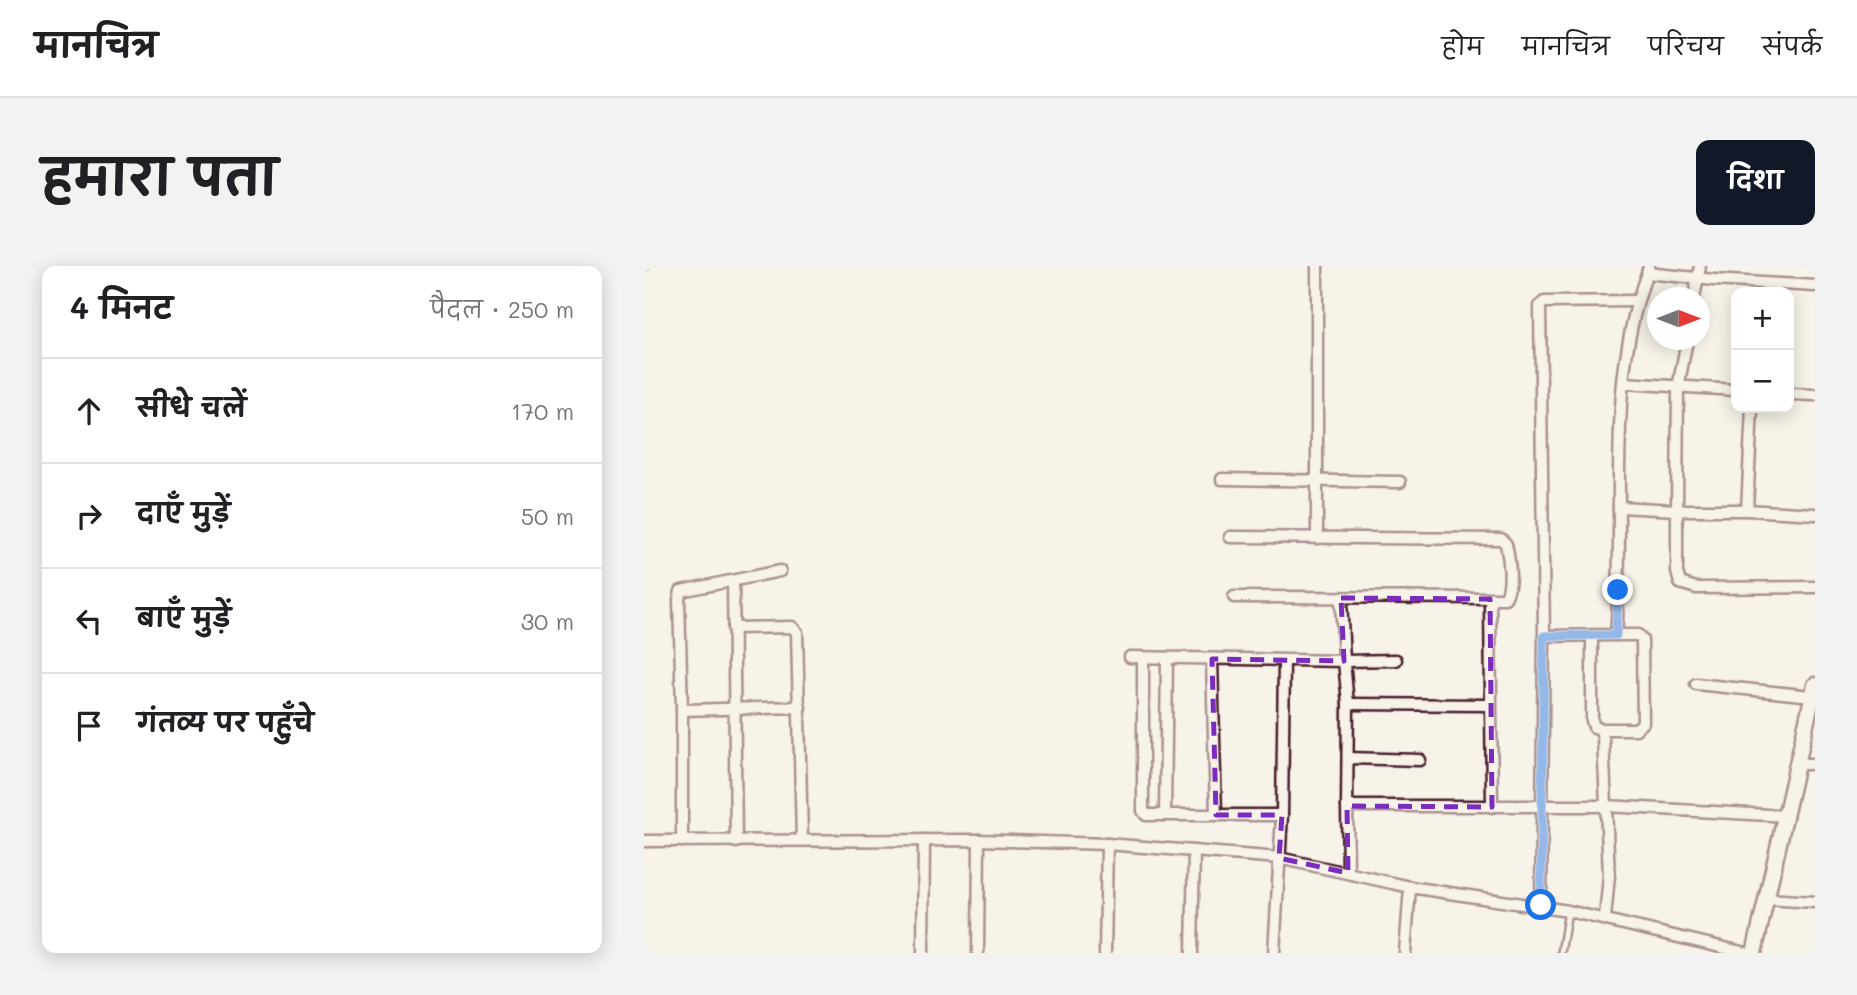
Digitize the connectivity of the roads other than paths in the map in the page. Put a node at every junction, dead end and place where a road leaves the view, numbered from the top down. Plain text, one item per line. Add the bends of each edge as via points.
1 (1317, 266) edge
2 (1700, 266) edge
3 (1648, 270) edge
4 (1698, 279) junction
5 (1815, 286) edge
6 (1697, 287) edge
7 (1742, 287) edge
8 (1794, 287) edge
9 (1636, 302) junction
10 (1685, 350) edge
11 (1624, 383) junction
12 (1815, 384) edge
13 (1731, 387) edge
14 (1678, 388) junction
15 (1794, 394) edge
16 (1813, 395) edge
17 (1752, 413) edge
18 (1222, 479) dead end
19 (1316, 481) junction
20 (1400, 482) dead end
21 (1619, 507) junction
22 (1677, 510) junction
23 (1747, 510) junction
24 (1815, 514) edge
25 (1230, 537) dead end
26 (1317, 538) junction
27 (780, 571) dead end
28 (733, 581) junction
29 (1815, 587) edge
30 (1234, 597) dead end
31 (1341, 598) junction
32 (1490, 599) junction
33 (733, 628) junction
34 (1616, 635) junction
35 (1544, 636) junction
36 (1592, 636) junction
37 (1130, 657) dead end
38 (1143, 657) junction
39 (1167, 658) junction
40 (1212, 659) junction
41 (1396, 660) dead end
42 (1344, 661) junction
43 (1284, 662) junction
44 (1696, 684) dead end
45 (1813, 698) edge
46 (1348, 704) junction
47 (1490, 705) junction
48 (800, 708) junction
49 (734, 709) junction
50 (682, 710) junction
51 (1601, 729) junction
52 (1348, 758) junction
53 (1420, 760) dead end
54 (1797, 764) junction
55 (1815, 764) edge
56 (1347, 806) junction
57 (1606, 806) junction
58 (1492, 807) junction
59 (1544, 807) junction
60 (1216, 814) junction
61 (1165, 815) junction
62 (1282, 815) junction
63 (1787, 816) junction
64 (802, 840) junction
65 (923, 840) junction
66 (979, 840) junction
67 (644, 841) edge
68 (682, 841) junction
69 (736, 842) junction
70 (1107, 844) junction
71 (1194, 851) junction
72 (1279, 859) junction
73 (1348, 873) junction
74 (1410, 887) junction
75 (1766, 899) junction
76 (1815, 902) edge
77 (1541, 905) junction
78 (1568, 911) junction
79 (1605, 919) junction
80 (923, 953) edge
81 (978, 953) edge
82 (1105, 953) edge
83 (1192, 953) edge
84 (1274, 953) edge
85 (1405, 953) edge
86 (1561, 953) edge
87 (1746, 953) edge
88 (1754, 953) edge

1 - 19 street
2 - 4 street
3 - 4 street
3 - 9 street
4 - 6 street
4 - 7 street
5 - 8 street
9 - 11 street
9 - 35 street via 1544,302 1540,306
10 - 14 street
11 - 14 street
11 - 21 street
12 - 16 street
13 - 14 street
14 - 22 street
15 - 16 street
17 - 23 street
18 - 19 street
19 - 20 street
19 - 26 street
21 - 22 street
21 - 34 street
22 - 23 street
22 - 29 street via 1680,583 1696,589
23 - 24 street
25 - 26 street
26 - 32 street via 1501,539 1507,551 1508,592 1505,598
27 - 28 street
28 - 33 street
28 - 50 street via 680,593
30 - 31 street
31 - 32 street
31 - 42 street
32 - 47 street
33 - 48 street via 795,629
33 - 49 street
34 - 36 street
34 - 51 street via 1638,635 1642,640 1643,723 1636,729
35 - 36 street
35 - 59 street
36 - 51 street via 1592,722
37 - 38 street
38 - 39 street
38 - 61 street via 1143,811
39 - 40 street
39 - 61 street
40 - 43 street
40 - 60 street
41 - 42 street
42 - 43 street
42 - 46 street
43 - 62 street
44 - 45 street
45 - 54 street
46 - 47 street
46 - 52 street
47 - 58 street
48 - 49 street
48 - 64 street
49 - 50 street
49 - 69 street
50 - 68 street
51 - 57 street
52 - 53 street
52 - 56 street
54 - 55 street
54 - 63 street
56 - 58 street
56 - 73 street
57 - 59 street
57 - 63 street
57 - 79 street via 1609,875
58 - 59 street
59 - 77 street
60 - 61 street
60 - 62 street
62 - 72 street
63 - 75 street
64 - 65 street
64 - 69 street
65 - 66 street
65 - 80 street
66 - 70 street
66 - 81 street
67 - 68 street
68 - 69 street
70 - 71 street
70 - 82 street
71 - 72 street
71 - 83 street
72 - 73 street
72 - 84 street
73 - 74 street
74 - 77 street
74 - 85 street
75 - 76 street
75 - 88 street
77 - 78 street
78 - 79 street
78 - 86 lane
79 - 87 street

